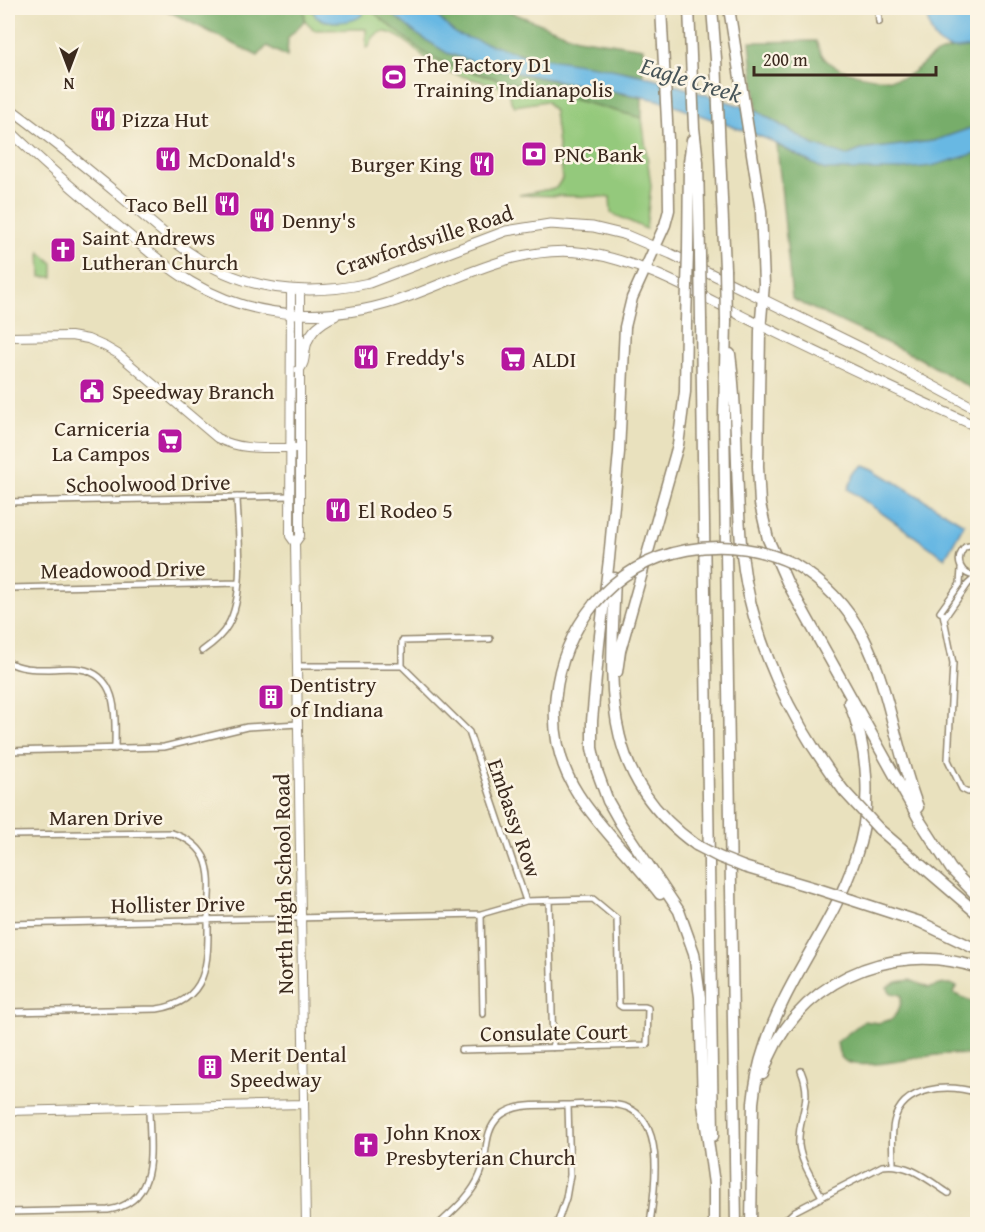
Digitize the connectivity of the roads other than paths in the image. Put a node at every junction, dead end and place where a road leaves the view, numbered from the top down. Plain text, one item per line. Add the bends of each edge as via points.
1 (661, 8) edge
2 (689, 8) edge
3 (712, 8) edge
4 (729, 8) edge
5 (878, 8) edge
6 (879, 22) dead end
7 (8, 107) edge
8 (694, 128) junction
9 (8, 129) edge
10 (655, 247) junction
11 (645, 270) junction
12 (295, 290) junction
13 (762, 299) junction
14 (341, 314) junction
15 (295, 315) junction
16 (726, 321) junction
17 (760, 325) junction
18 (8, 337) edge
19 (300, 370) junction
20 (978, 410) edge
21 (978, 427) edge
22 (295, 448) junction
23 (619, 452) junction
24 (290, 496) junction
25 (237, 497) junction
26 (8, 502) edge
27 (295, 543) junction
28 (978, 544) edge
29 (960, 568) junction
30 (977, 576) edge
31 (239, 583) junction
32 (8, 588) edge
33 (943, 614) junction
34 (489, 639) dead end
35 (202, 651) dead end
36 (8, 662) edge
37 (298, 666) junction
38 (402, 666) junction
39 (833, 666) junction
40 (614, 696) junction
41 (299, 724) junction
42 (116, 749) junction
43 (8, 751) edge
44 (978, 790) edge
45 (8, 835) edge
46 (939, 850) junction
47 (978, 897) edge
48 (549, 900) junction
49 (526, 901) junction
50 (481, 914) junction
51 (978, 914) edge
52 (302, 918) junction
53 (208, 920) junction
54 (682, 922) junction
55 (8, 924) edge
56 (978, 950) edge
57 (978, 968) edge
58 (8, 1012) edge
59 (483, 1014) dead end
60 (647, 1045) joint
61 (553, 1048) junction
62 (461, 1050) dead end
63 (801, 1071) dead end
64 (978, 1093) edge
65 (304, 1104) junction
66 (568, 1105) junction
67 (149, 1107) junction
68 (8, 1111) edge
69 (754, 1124) junction
70 (893, 1165) junction
71 (714, 1184) junction
72 (948, 1193) dead end
73 (822, 1197) junction
74 (8, 1212) edge
75 (306, 1224) edge
76 (440, 1224) edge
77 (557, 1224) edge
78 (650, 1224) edge
79 (714, 1224) edge
80 (736, 1224) edge
81 (751, 1224) edge
82 (781, 1224) edge

1 - 10 highway via 669,210
2 - 8 highway
3 - 16 highway, bridge via 722,158
4 - 13 highway via 761,211
5 - 6 street
7 - 12 main road, Crawfordsville Road via 198,259 246,281
8 - 40 highway, bridge via 689,162 685,392 678,445 620,651
8 - 71 highway, bridge via 699,162
9 - 15 main road, Crawfordsville Road via 87,201 177,273 223,298 256,309
10 - 11 highway
10 - 12 main road, Crawfordsville Road via 593,227 532,226 500,233 369,283
10 - 13 main road, Crawfordsville Road
11 - 14 main road, Crawfordsville Road via 586,253 535,253 501,261 377,308
11 - 17 main road, Crawfordsville Road
11 - 23 highway via 625,327
12 - 15 street, North High School Road
13 - 17 highway
13 - 20 main road, Crawfordsville Road
14 - 15 main road, Crawfordsville Road
14 - 19 main road via 313,330
15 - 19 street, North High School Road
15 - 22 street, North High School Road
16 - 51 highway, bridge via 734,378 742,557 751,604 768,657 824,764 844,791 914,862
16 - 80 highway via 724,417
17 - 21 main road, Crawfordsville Road
17 - 39 highway via 758,466 763,518 775,560
18 - 22 street via 71,336 96,342 118,354 217,438 242,447
19 - 22 street, North High School Road
22 - 24 street, North High School Road
22 - 27 street, North High School Road via 300,536
23 - 40 highway via 610,675
23 - 54 highway via 598,644 592,748 608,801 679,911
24 - 25 street, Schoolwood Drive
24 - 27 street, North High School Road via 290,536
25 - 26 street, Schoolwood Drive
25 - 31 street
27 - 37 street, North High School Road
28 - 29 street via 962,550
29 - 30 street
29 - 33 street via 960,584
30 - 33 street
31 - 32 street, Meadowood Drive
31 - 35 street via 228,625
33 - 44 street via 954,668 948,760 962,789
34 - 38 street via 402,640
36 - 42 street via 28,669 81,669 99,677 113,698
37 - 38 street
37 - 41 street, North High School Road
38 - 49 street, Embassy Row via 470,732
39 - 46 highway
39 - 69 highway via 851,708 864,761 861,841 848,879 764,1047 756,1084
40 - 56 highway, bridge via 617,730 634,776 678,832 696,845 744,867 920,921
41 - 42 street via 247,727 164,747
41 - 52 street, North High School Road
42 - 43 street
45 - 53 street, Maren Drive via 164,832 183,836 198,848 207,865
46 - 47 highway
46 - 54 highway, bridge via 913,793 864,635 837,597 815,577 770,554 711,546 682,550 631,571 594,604 576,630 559,672 554,711 562,760 572,784 586,807
48 - 49 street, Embassy Row
48 - 60 street, Embassy Row via 593,899 617,919 619,1005 648,1008
48 - 61 street
49 - 50 street, Hollister Drive
50 - 52 street, Hollister Drive
50 - 59 street
52 - 53 street, Hollister Drive
52 - 65 street, North High School Road
53 - 55 street, Hollister Drive
53 - 58 street via 204,975 191,994 175,1005 157,1009
54 - 71 highway via 698,976 703,1104
57 - 69 highway via 937,958 903,959 861,969 828,987 799,1012 776,1044 760,1084
60 - 61 street, Consulate Court
61 - 62 street, Consulate Court
63 - 73 street via 807,1097 800,1148
64 - 70 street via 945,1088 919,1093 907,1100 894,1122
65 - 67 street
65 - 75 street, North High School Road
66 - 76 street via 516,1107 498,1117 490,1130 484,1166 476,1184
66 - 77 street via 570,1175
66 - 78 street via 618,1105 634,1111 646,1123 653,1146
67 - 68 street
67 - 74 street via 149,1173 141,1192 131,1202 108,1210
69 - 81 highway
70 - 72 street via 914,1171
70 - 73 street via 876,1168
71 - 79 highway
73 - 82 street via 795,1211

